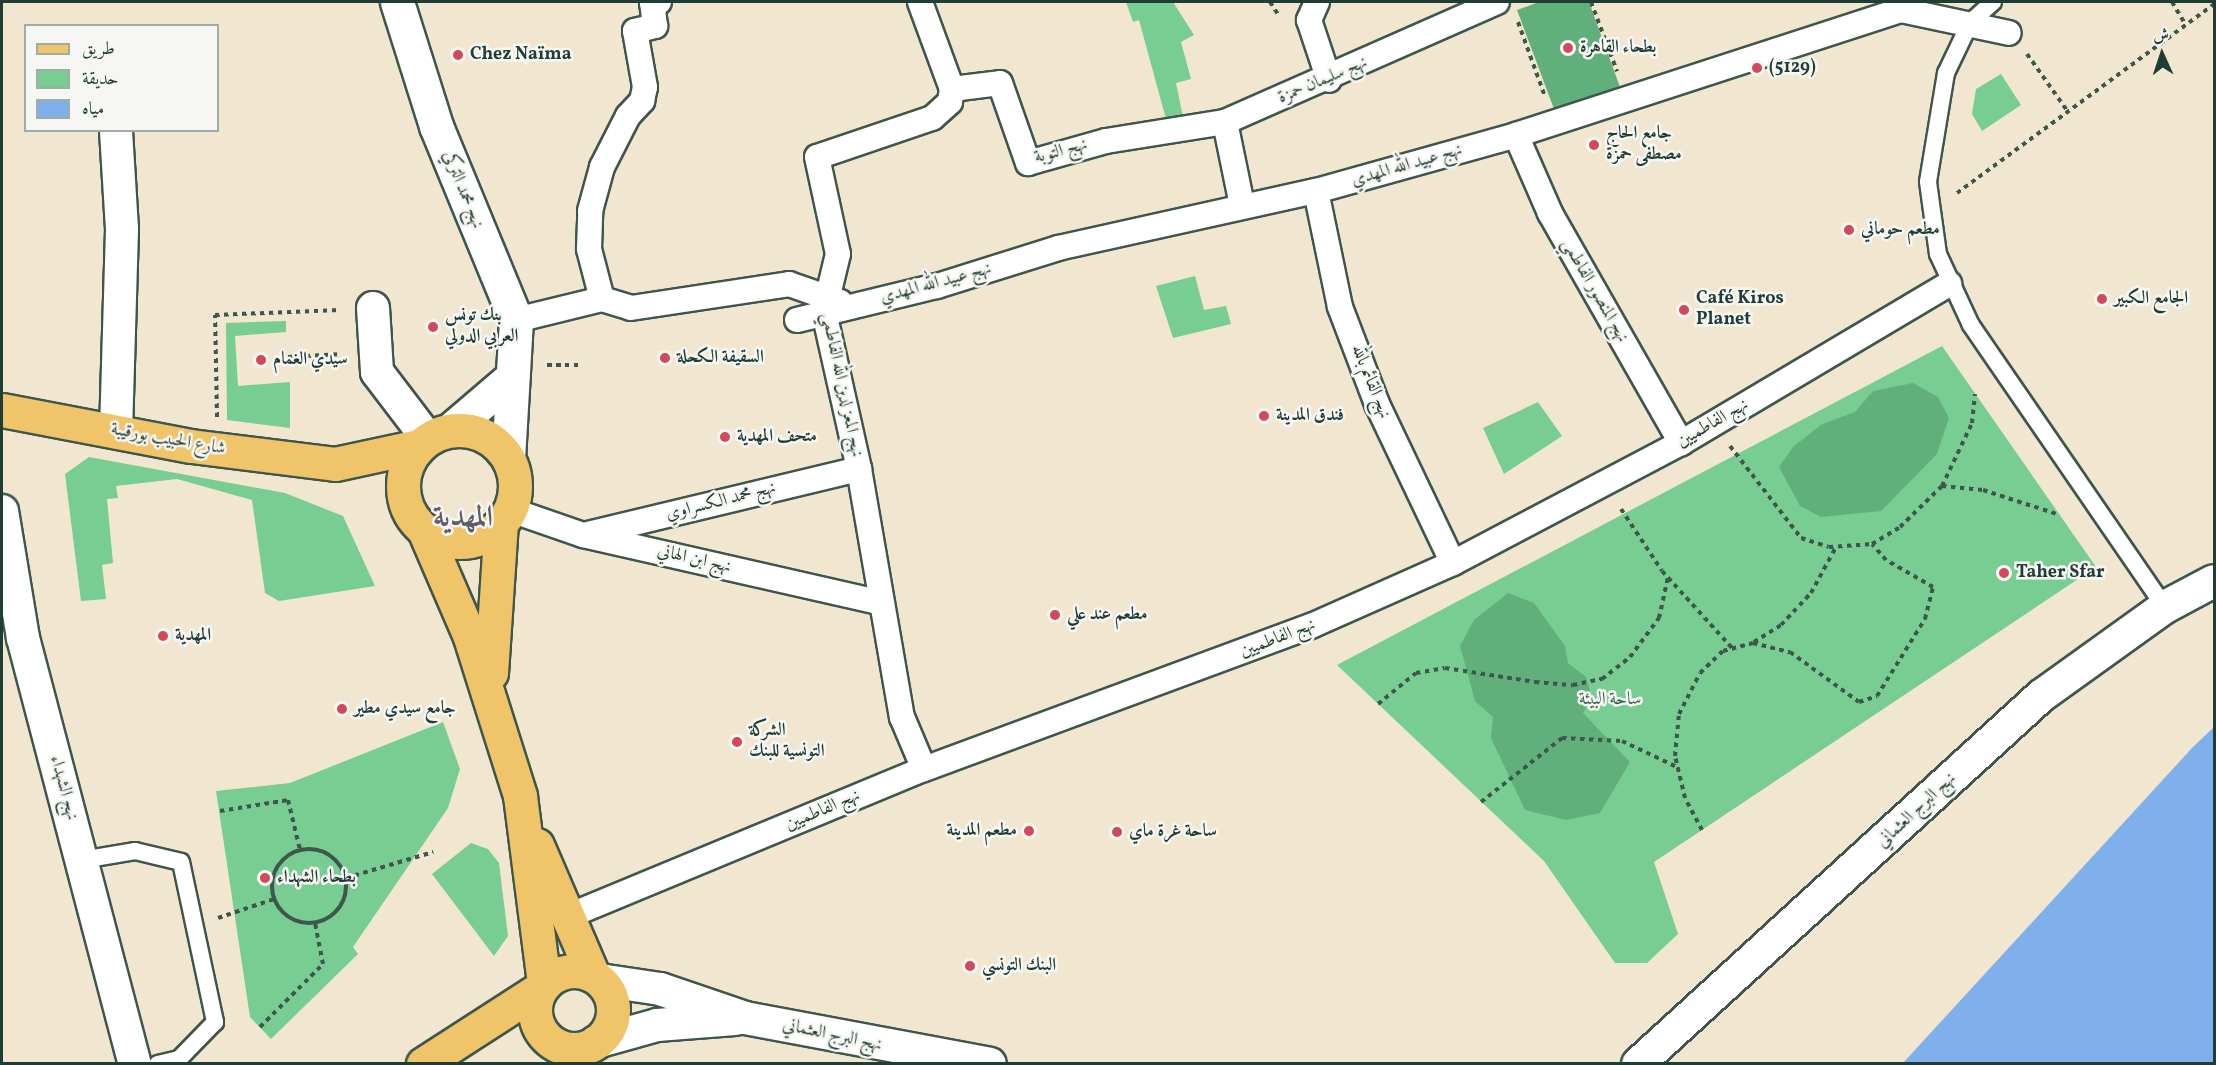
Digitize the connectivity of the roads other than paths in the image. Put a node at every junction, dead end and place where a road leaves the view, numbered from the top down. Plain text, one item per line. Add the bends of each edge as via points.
1 (397, 2) edge
2 (659, 2) edge
3 (920, 2) edge
4 (1317, 2) edge
5 (1993, 2) edge
6 (1506, 7) edge
7 (1970, 23) junction
8 (2009, 33) dead end
9 (1329, 80) junction
10 (952, 89) junction
11 (1225, 122) junction
12 (116, 132) edge
13 (1516, 135) junction
14 (1316, 191) junction
15 (1242, 205) junction
16 (1949, 284) junction
17 (602, 299) junction
18 (825, 304) junction
19 (373, 308) road end
20 (516, 320) junction
21 (797, 320) dead end
22 (512, 377) junction
23 (2, 410) edge
24 (116, 432) junction
25 (432, 439) junction
26 (1681, 443) junction
27 (508, 457) junction
28 (335, 464) junction
29 (859, 469) junction
30 (2, 511) edge
31 (415, 517) junction
32 (506, 517) junction
33 (583, 535) junction
34 (1453, 563) junction
35 (2214, 581) edge
36 (879, 602) junction
37 (2165, 607) junction
38 (493, 705) junction
39 (924, 769) junction
40 (525, 819) junction
41 (82, 860) junction
42 (571, 915) junction
43 (596, 977) junction
44 (542, 986) junction
45 (745, 1018) junction
46 (574, 1053) edge
47 (135, 1064) edge
48 (158, 1064) edge
49 (423, 1064) edge
50 (990, 1064) edge
51 (1638, 1064) edge

1 - 20 street, نهج محمد التركي via 436,126
2 - 17 street via 652,3 655,26 635,31 645,87 642,101 628,116 602,167 590,211 589,249
3 - 10 street
4 - 9 street via 1309,20
5 - 7 lane
6 - 9 street, نهج سليمان حمزة
7 - 8 street, نهج عبيد الله المهدي
7 - 13 street, نهج عبيد الله المهدي via 1901,10
7 - 16 lane via 1944,83 1931,144 1929,213
9 - 11 street, نهج سليمان حمزة
10 - 11 street, نهج التوبة via 1000,83 1028,163 1106,141
10 - 18 street, نهج المعز لدين الله الفاطمي via 950,102 932,118 818,157 838,254
11 - 15 street
12 - 24 street via 122,229
13 - 14 street, نهج عبيد الله المهدي
13 - 26 street, نهج المنصور الفاطمي via 1550,213
14 - 15 street, نهج عبيد الله المهدي
14 - 34 street, نهج القائم بالله via 1340,307 1377,404
15 - 18 street, نهج عبيد الله المهدي via 850,306
16 - 26 street, نهج الفاطميين
16 - 37 lane
17 - 18 street via 631,308 789,284
17 - 20 street
18 - 21 street
18 - 29 street, نهج المعز لدين الله الفاطمي
19 - 25 street via 376,372
20 - 22 street, نهج محمد التركي
22 - 25 street
22 - 27 street, نهج محمد التركي
23 - 24 main road, شارع الحبيب بورقيبة
24 - 28 main road, شارع الحبيب بورقيبة via 218,450
25 - 27 main road via 483,435
25 - 28 main road, شارع الحبيب بورقيبة
25 - 31 main road via 406,468
26 - 34 street, نهج الفاطميين
27 - 32 main road via 515,483
28 - 31 main road, شارع الحبيب بورقيبة
29 - 33 street, نهج محمد الكسراوي
29 - 36 street, نهج المعز لدين الله الفاطمي
30 - 41 street, نهج الشهداء via 23,638
31 - 32 main road via 439,538 472,541
31 - 38 main road via 470,637
32 - 33 street, نهج ابن الهاني
32 - 38 main road via 492,634
33 - 36 street, نهج ابن الهاني
34 - 39 street, نهج الفاطميين via 1311,626
35 - 37 street, نهج البرج العثماني
36 - 39 street, نهج المعز لدين الله الفاطمي via 902,717
37 - 51 street, نهج البرج العثماني via 2041,696
38 - 40 main road
39 - 42 street, نهج الفاطميين
40 - 42 main road
40 - 44 main road
41 - 47 street, نهج الشهداء
41 - 48 lane via 135,851 181,862 214,1023 179,1059
42 - 43 main road
43 - 44 main road via 571,970
43 - 45 street, نهج البرج العثماني via 660,989
43 - 46 main road via 613,1013
44 - 46 main road via 537,1024
44 - 49 main road
45 - 46 street, نهج البرج العثماني via 657,1025
45 - 50 street, نهج البرج العثماني

